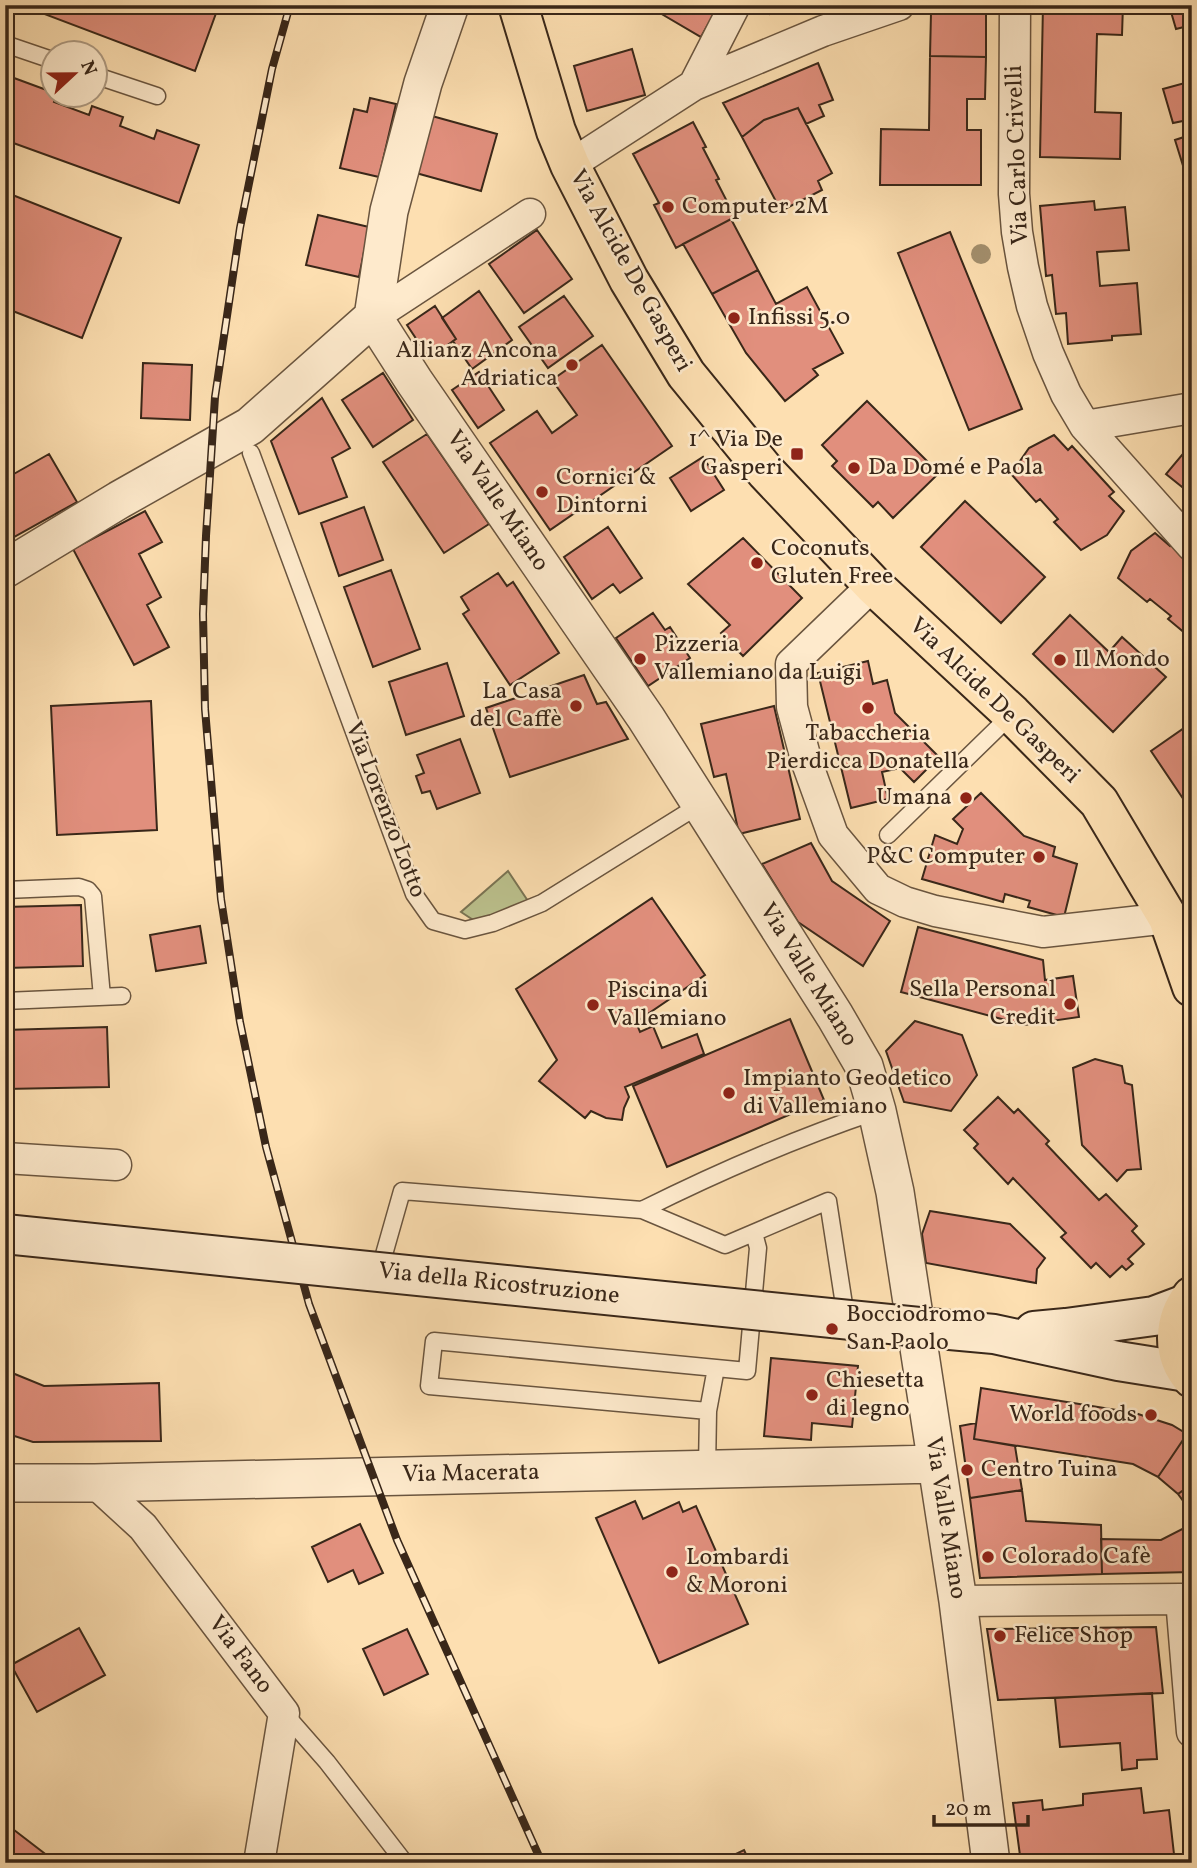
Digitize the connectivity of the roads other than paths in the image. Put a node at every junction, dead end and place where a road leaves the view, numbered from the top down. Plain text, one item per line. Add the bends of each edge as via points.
1 (450, 5) edge
2 (518, 5) edge
3 (735, 5) edge
4 (898, 5) edge
5 (1015, 5) edge
6 (5, 44) edge
7 (38, 55) edge
8 (108, 80) edge
9 (694, 85) junction
10 (157, 96) dead end
11 (570, 165) junction
12 (530, 214) dead end
13 (373, 317) junction
14 (1192, 408) edge
15 (1085, 426) junction
16 (251, 453) dead end
17 (1192, 546) edge
18 (5, 569) edge
19 (873, 585) junction
20 (1012, 714) junction
21 (701, 804) junction
22 (888, 835) dead end
23 (5, 890) edge
24 (1168, 918) junction
25 (1192, 987) edge
26 (122, 996) dead end
27 (102, 997) junction
28 (5, 1001) edge
29 (877, 1111) junction
30 (5, 1158) edge
31 (116, 1165) dead end
32 (642, 1210) junction
33 (754, 1233) junction
34 (5, 1234) edge
35 (1189, 1300) edge
36 (753, 1310) junction
37 (845, 1311) dead end
38 (993, 1334) junction
39 (716, 1368) junction
40 (1189, 1375) edge
41 (708, 1411) junction
42 (936, 1464) junction
43 (707, 1469) junction
44 (5, 1483) edge
45 (95, 1483) junction
46 (958, 1601) junction
47 (285, 1713) junction
48 (1192, 1732) edge
49 (259, 1863) edge
50 (405, 1863) edge
51 (991, 1863) edge

1 - 13 street via 423,83 389,211
2 - 11 main road, Via Alcide De Gasperi
3 - 9 street
4 - 9 street
5 - 15 street, Via Carlo Crivelli via 1017,232 1032,306 1048,353
6 - 7 lane
8 - 10 lane
9 - 11 street
11 - 19 main road, Via Alcide De Gasperi via 629,280 686,374 766,472
12 - 13 street
13 - 18 street via 250,426
13 - 21 street, Via Valle Miano
14 - 15 street
15 - 17 street, Via Carlo Crivelli
16 - 21 lane, Via Lorenzo Lotto via 414,894 433,921 465,930 542,902
19 - 20 main road, Via Alcide De Gasperi
19 - 24 street via 791,664 792,707 833,835 878,889 935,911 1043,932
20 - 22 lane
20 - 24 main road, Via Alcide De Gasperi via 1099,802
21 - 29 street, Via Valle Miano via 864,1066
23 - 27 lane via 88,890 93,896
24 - 25 main road, Via Alcide De Gasperi
26 - 27 lane
27 - 28 lane
29 - 32 lane via 827,1128
29 - 42 street, Via Valle Miano via 895,1192
30 - 31 street
32 - 33 lane via 725,1245
32 - 36 lane via 402,1191 379,1273
33 - 36 lane via 758,1248
33 - 37 lane via 828,1201
34 - 38 main road, Via della Ricostruzione, bridge
35 - 38 main road, Via della Ricostruzione via 1154,1316
35 - 40 main road via 1178,1321 1176,1340
36 - 39 lane via 747,1371
38 - 40 main road, Via della Ricostruzione
39 - 41 lane
39 - 41 lane via 434,1341 429,1386
41 - 43 lane
42 - 43 street, Via Macerata
42 - 46 street, Via Valle Miano
43 - 45 street, Via Macerata
44 - 45 street, Via Macerata
45 - 47 street, Via Fano via 143,1527
46 - 48 street via 1181,1599
46 - 51 street, Via Valle Miano
47 - 49 street, Via Fano
47 - 50 lane

